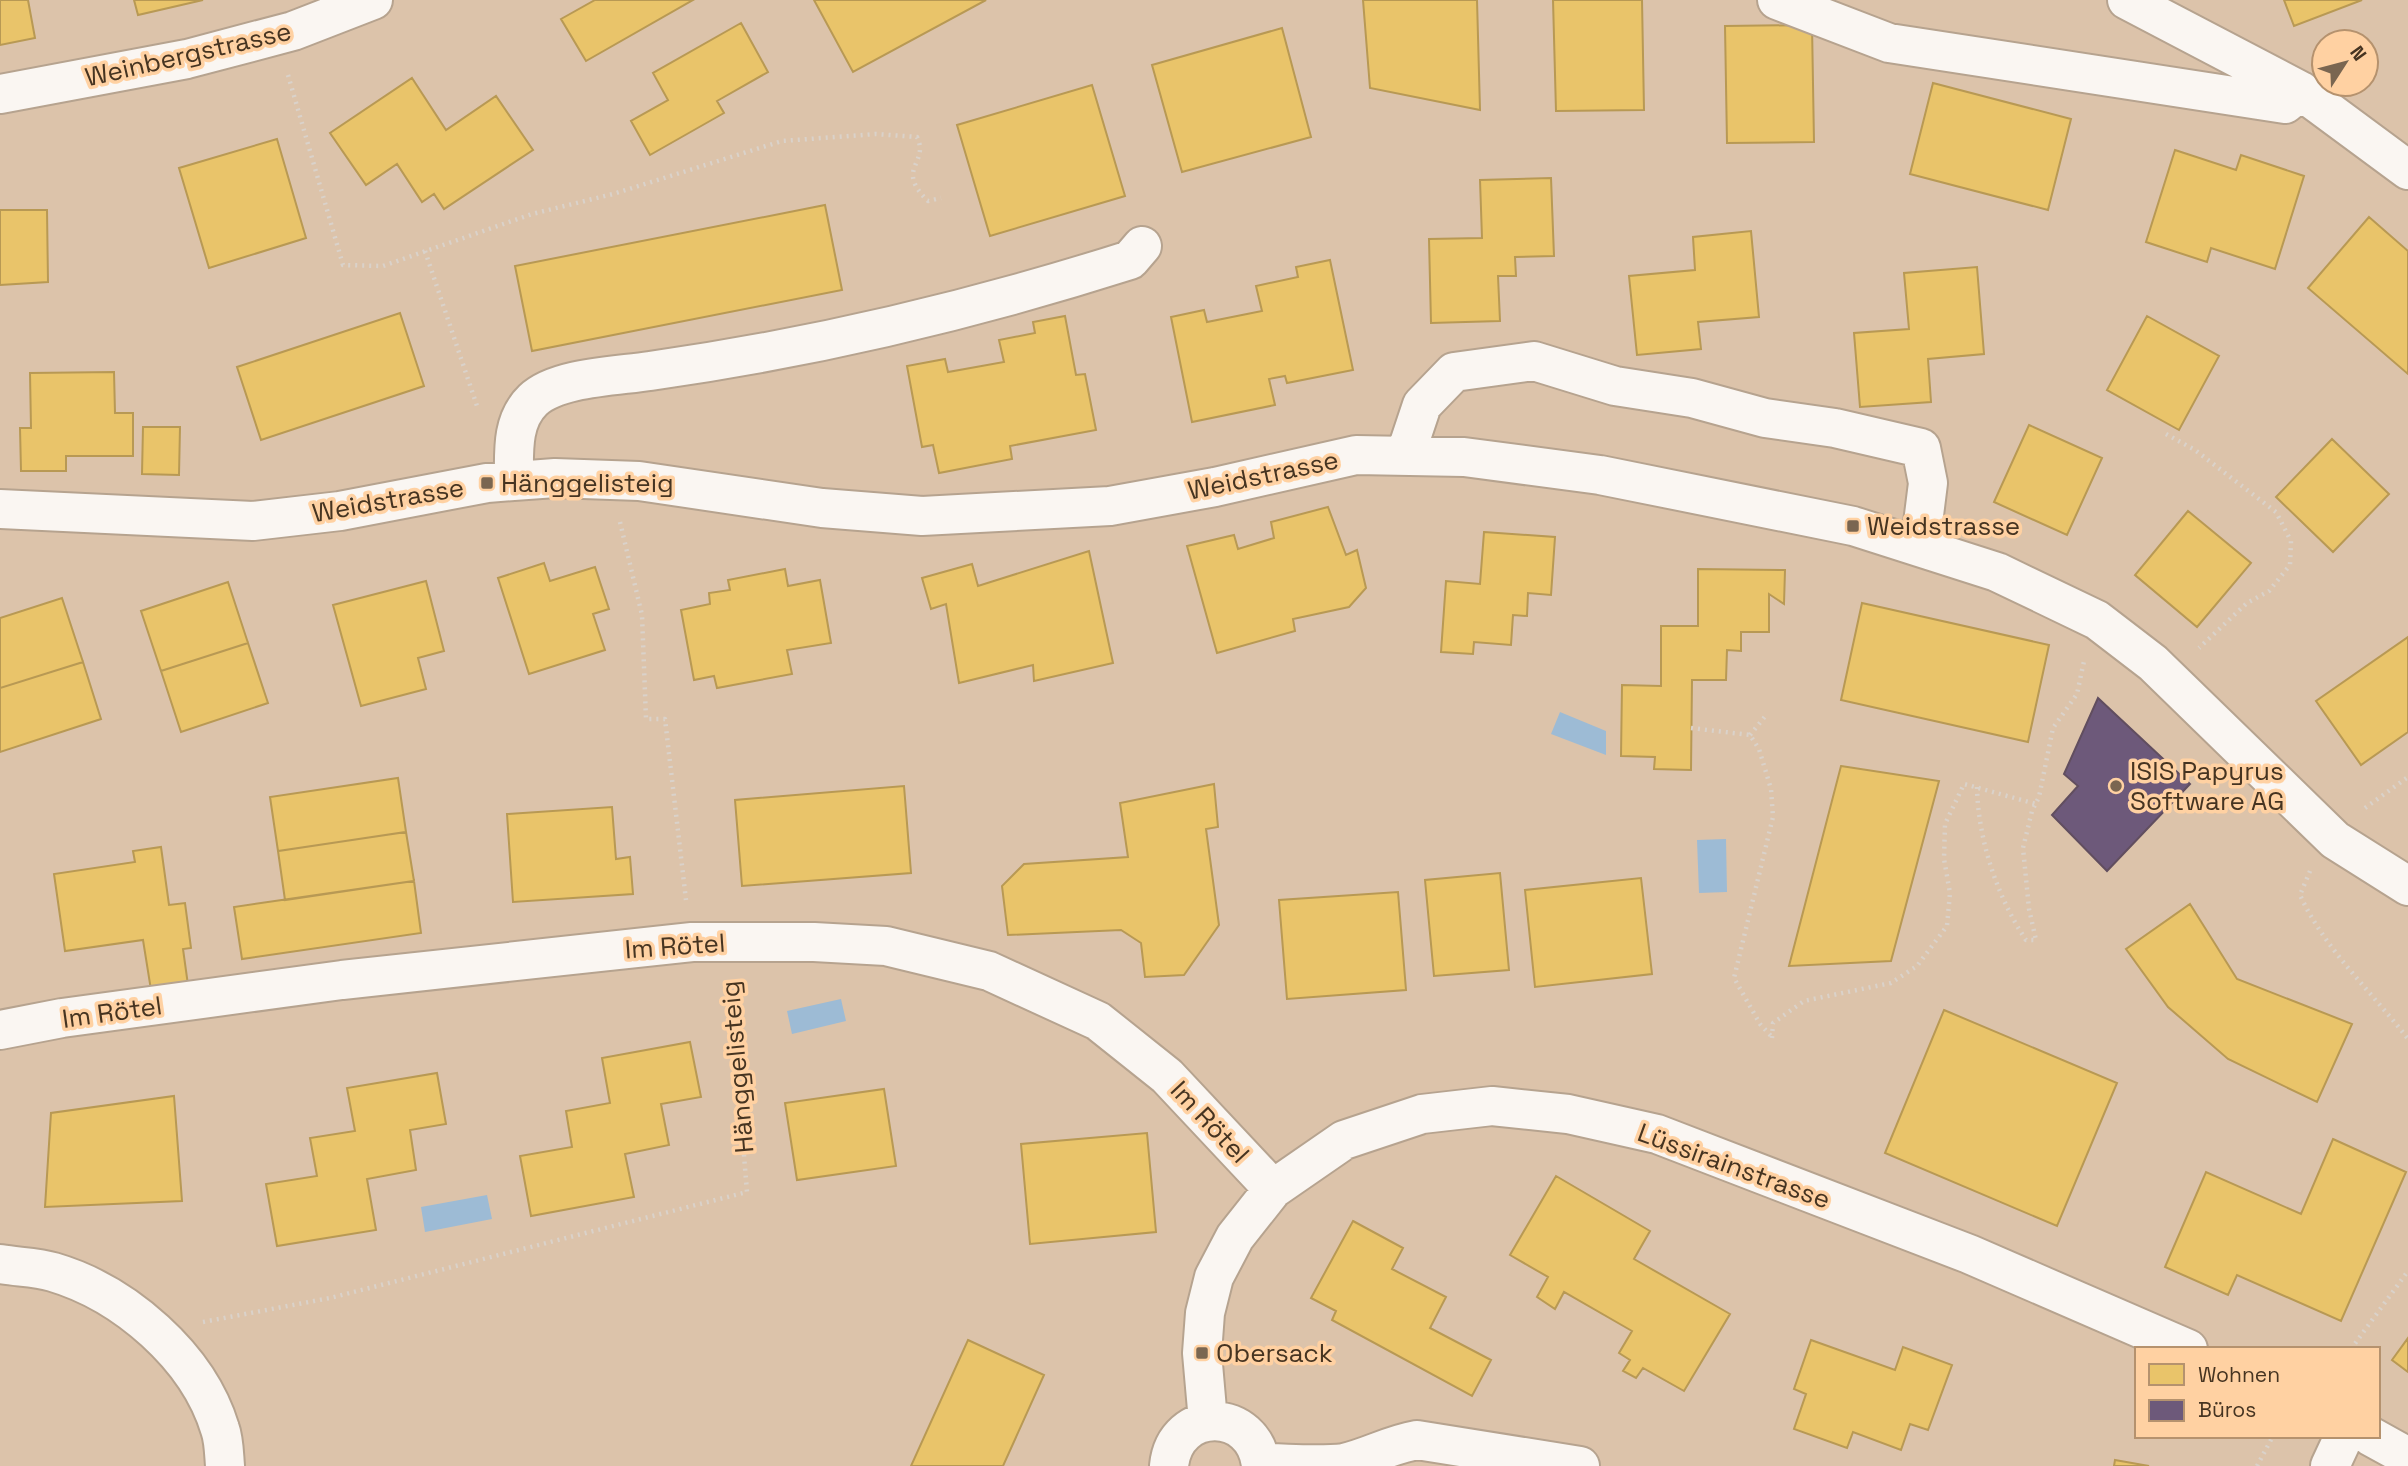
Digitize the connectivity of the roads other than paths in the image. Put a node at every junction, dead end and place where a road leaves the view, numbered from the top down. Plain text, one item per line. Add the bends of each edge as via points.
1 (373, 0) edge
2 (1777, 0) edge
3 (2127, 0) edge
4 (2301, 91) junction
5 (0, 94) edge
6 (2408, 170) edge
7 (1142, 246) dead end
8 (1405, 456) junction
9 (514, 480) junction
10 (0, 509) edge
11 (1920, 547) junction
12 (2408, 886) edge
13 (0, 1030) edge
14 (1273, 1189) junction
15 (0, 1264) edge
16 (2183, 1347) edge
17 (1208, 1421) junction
18 (2343, 1438) edge
19 (2374, 1438) edge
20 (2408, 1457) edge
21 (1261, 1465) edge
22 (225, 1466) edge
23 (1169, 1466) edge
24 (1580, 1466) edge
25 (2330, 1466) edge

1 - 5 street, Weinbergstrasse via 293,31 187,59
2 - 4 street via 1889,43 2285,104
3 - 4 street
4 - 6 street
7 - 9 street via 1130,260 975,305 763,355 550,389 522,414 514,438
8 - 9 street, Weidstrasse via 1356,454 1110,506 922,516 822,508 639,481
8 - 11 street, Weidstrasse via 1464,457 1600,475 1804,514
8 - 11 street via 1422,405 1454,372 1534,361 1615,386 1692,398 1765,418 1835,428 1921,449 1928,483
9 - 10 street, Weidstrasse via 340,511 253,521
11 - 12 street, Weidstrasse via 1997,572 2097,620 2153,663 2335,840
13 - 14 street, Im Rötel via 342,980 709,942 886,946 1001,976 1098,1021 1167,1076
14 - 16 street, Lüssirainstrasse via 1344,1140 1422,1114 1492,1106 1567,1114 1657,1134 1741,1165 1969,1254
14 - 17 street, Lüssirainstrasse via 1235,1237 1214,1277 1202,1353
15 - 22 street via 52,1271 114,1298 158,1331 203,1393 220,1429
17 - 21 street via 1244,1431 1258,1451
17 - 23 street via 1184,1432
18 - 25 street
19 - 20 street
21 - 24 street via 1341,1463 1390,1444 1417,1440

